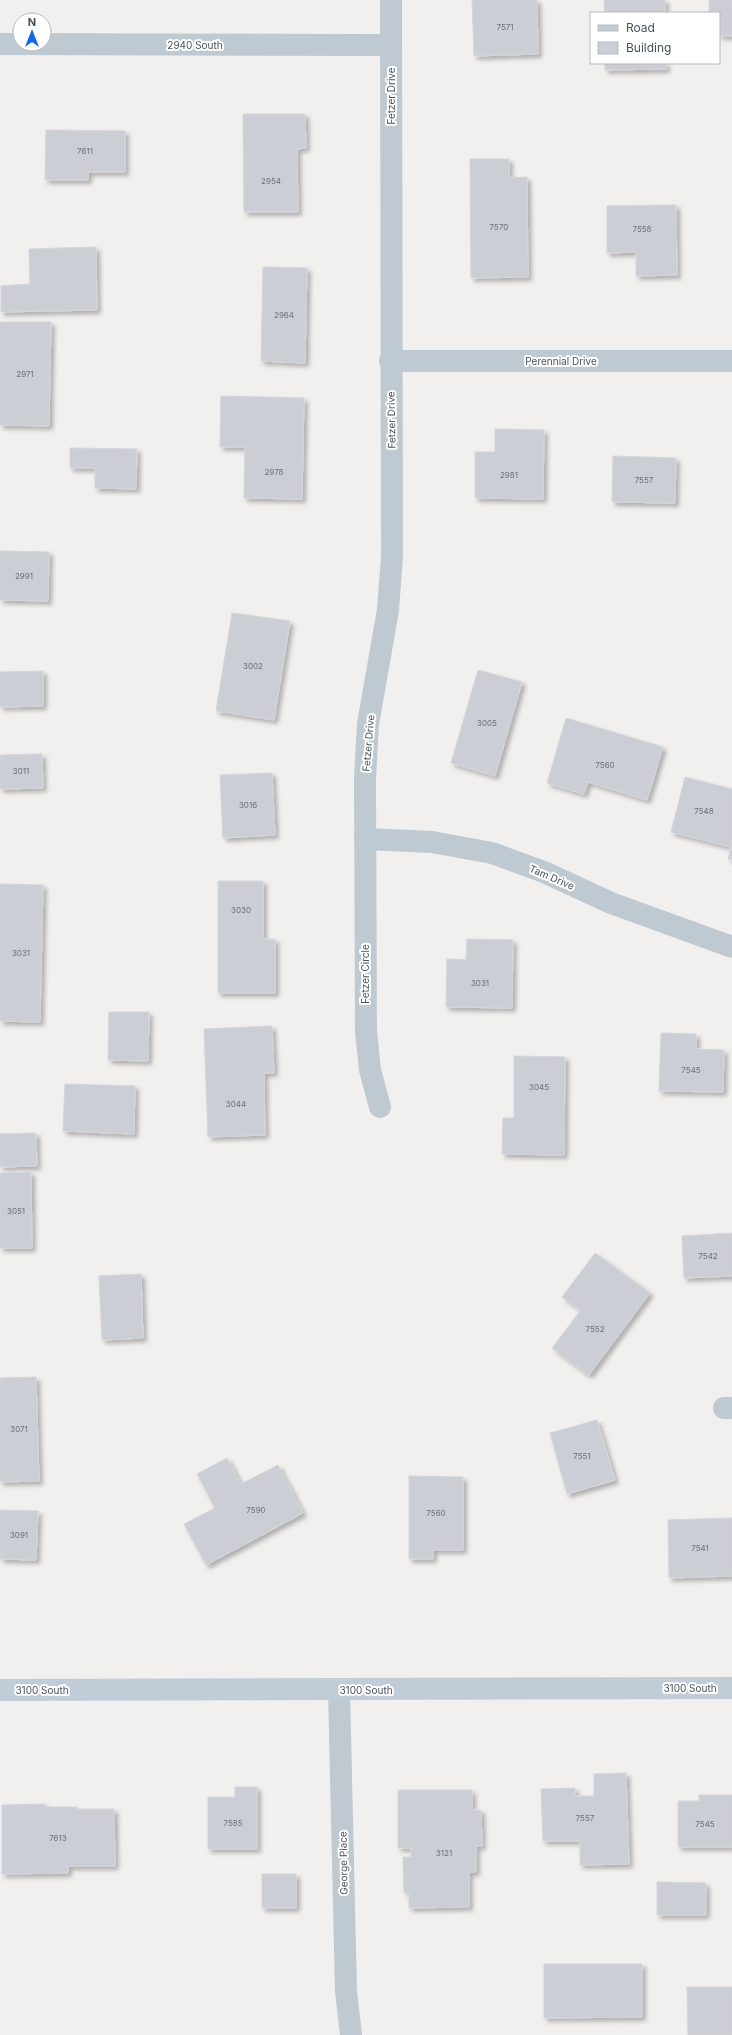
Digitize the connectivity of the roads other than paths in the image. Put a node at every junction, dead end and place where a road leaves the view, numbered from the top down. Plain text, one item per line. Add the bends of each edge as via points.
1 (391, 0) edge
2 (0, 44) edge
3 (391, 44) junction
4 (390, 361) junction
5 (732, 361) edge
6 (365, 839) junction
7 (732, 947) edge
8 (380, 1107) dead end
9 (732, 1688) edge
10 (0, 1690) edge
11 (339, 1690) junction
12 (351, 2035) edge

1 - 3 street, Fetzer Drive
2 - 3 street, 2940 South
3 - 4 street, Fetzer Drive
4 - 5 street, Perennial Drive
4 - 6 street, Fetzer Drive via 392,556 388,610 368,724
6 - 7 street, Tam Drive via 432,842 492,852 544,872 611,903
6 - 8 street, Fetzer Circle via 366,1031 370,1070
9 - 11 street, 3100 South
10 - 11 street, 3100 South
11 - 12 street, George Place via 346,1991

